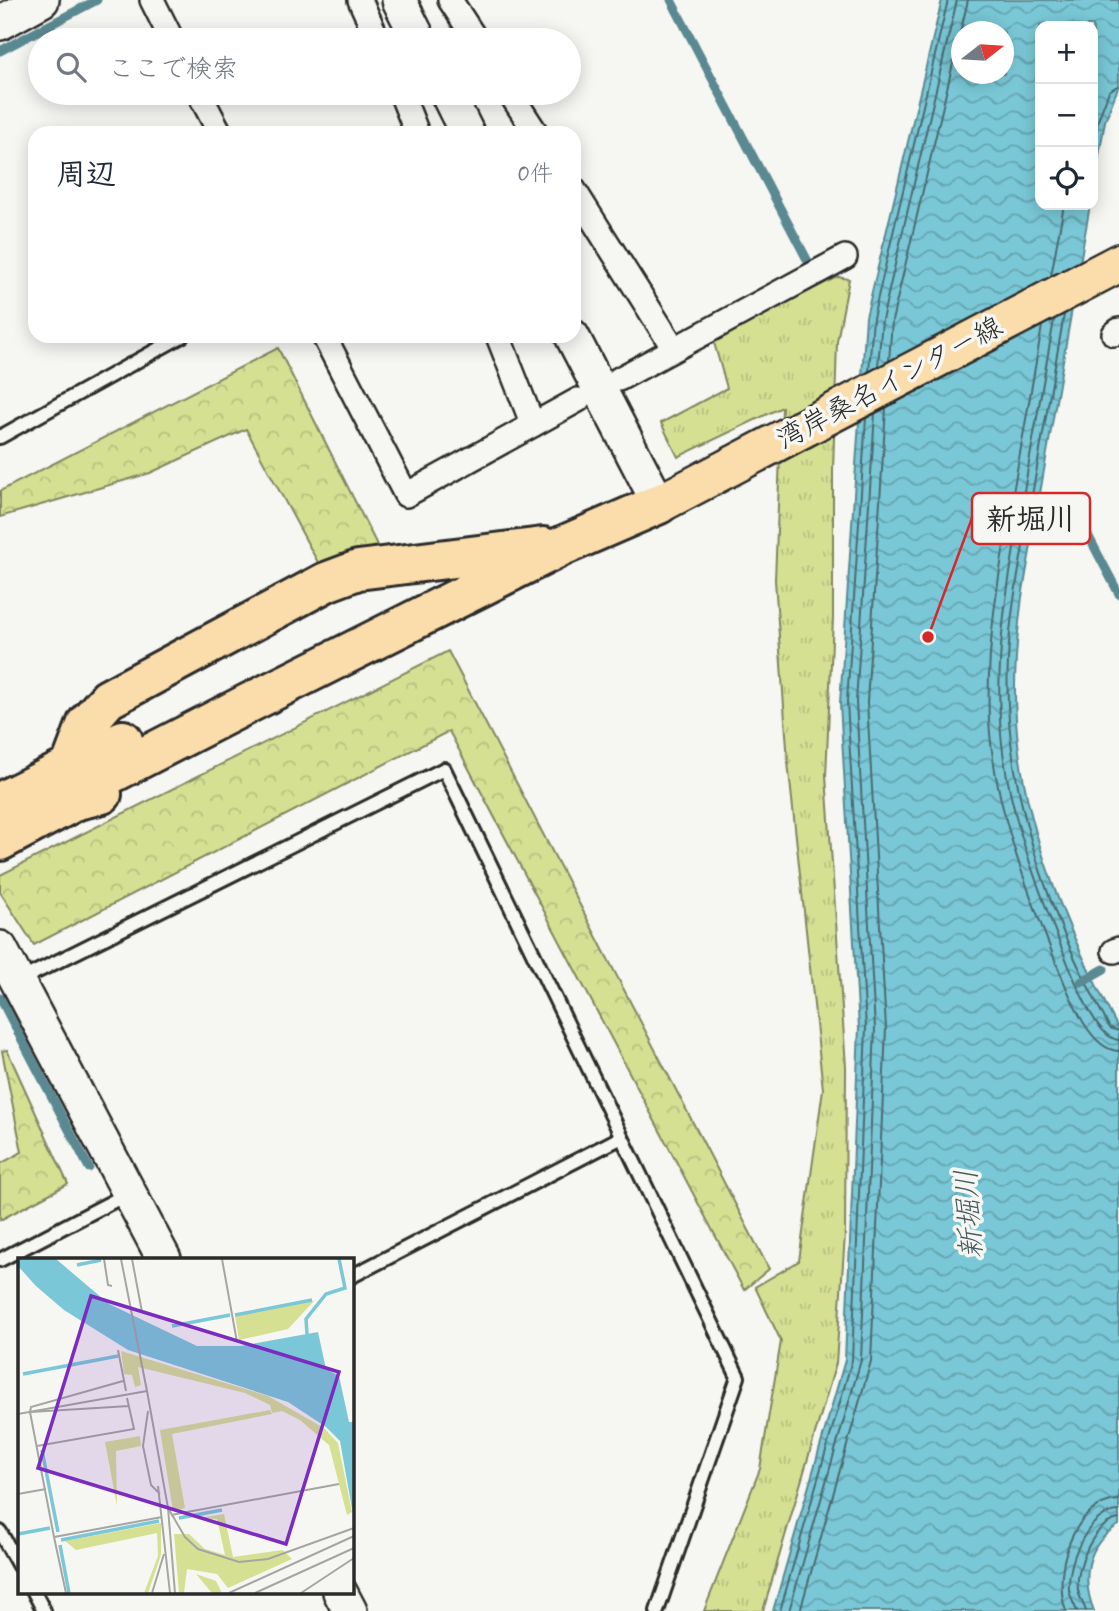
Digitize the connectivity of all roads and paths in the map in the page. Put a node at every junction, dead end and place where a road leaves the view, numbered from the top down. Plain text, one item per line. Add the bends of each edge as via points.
1 (42, 0) edge
2 (152, 0) edge
3 (360, 0) edge
4 (399, 0) edge
5 (450, 0) edge
6 (0, 23) edge
7 (166, 28) edge
8 (373, 28) edge
9 (413, 28) edge
10 (468, 28) edge
11 (205, 105) edge
12 (406, 105) edge
13 (453, 105) edge
14 (518, 105) edge
15 (216, 126) edge
16 (414, 126) edge
17 (464, 126) edge
18 (531, 126) edge
19 (581, 201) edge
20 (845, 257) dead end
21 (1119, 263) edge
22 (169, 343) edge
23 (328, 343) edge
24 (501, 343) edge
25 (576, 343) edge
26 (673, 347) junction
27 (619, 379) dead end
28 (578, 400) dead end
29 (533, 425) junction
30 (0, 437) edge
31 (659, 504) junction
32 (562, 545) junction
33 (73, 784) junction
34 (16, 794) edge
35 (0, 841) edge
36 (0, 948) edge
37 (17, 981) junction
38 (622, 1137) junction
39 (130, 1193) junction
40 (163, 1258) edge
41 (0, 1260) edge
42 (354, 1275) edge
43 (0, 1532) edge
44 (18, 1564) edge
45 (35, 1594) edge
46 (341, 1594) edge
47 (44, 1611) edge
48 (350, 1611) edge
49 (656, 1611) edge

1 - 6 street
2 - 7 street
3 - 8 street
4 - 9 street
5 - 10 street
11 - 15 street
12 - 16 street
13 - 17 street
14 - 18 street
19 - 26 street
20 - 26 street
21 - 31 main road, 湾岸桑名インター線
22 - 30 lane
23 - 29 street via 406,495
24 - 29 street
25 - 31 street
26 - 27 street
28 - 29 street
31 - 32 highway
32 - 33 highway via 416,593
32 - 33 highway via 479,614 158,779
33 - 34 highway
33 - 35 highway
36 - 37 street
37 - 38 lane via 444,769
37 - 39 street
38 - 42 lane
38 - 49 lane via 738,1377
39 - 40 street
39 - 41 lane
43 - 44 lane
45 - 47 lane
46 - 48 street

